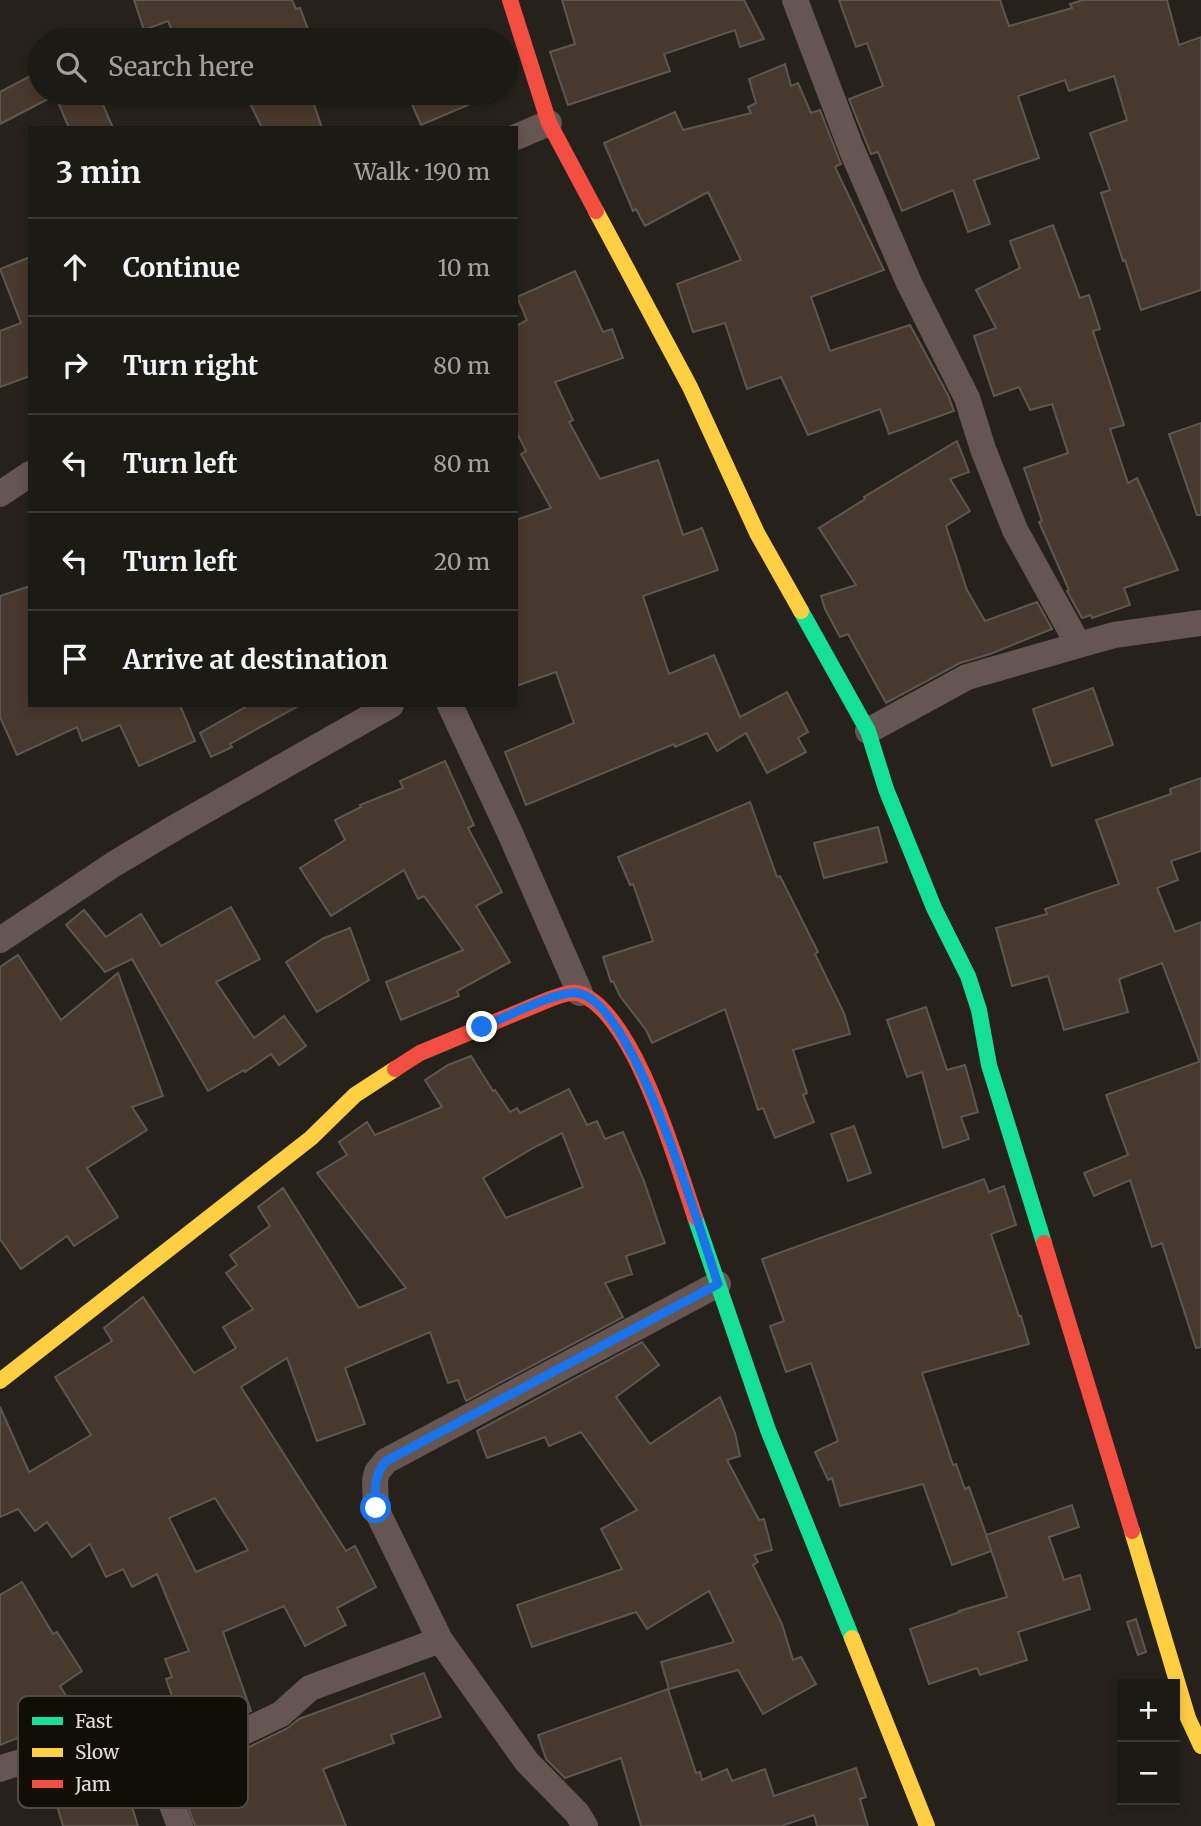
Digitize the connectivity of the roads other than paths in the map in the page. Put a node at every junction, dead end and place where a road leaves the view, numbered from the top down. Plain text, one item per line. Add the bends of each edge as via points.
1 (510, 0) edge
2 (796, 0) edge
3 (549, 123) junction
4 (518, 136) edge
5 (28, 475) edge
6 (0, 494) edge
7 (1201, 623) edge
8 (1078, 644) junction
9 (387, 707) edge
10 (451, 707) edge
11 (868, 731) junction
12 (0, 940) edge
13 (580, 993) junction
14 (718, 1284) junction
15 (0, 1381) edge
16 (440, 1640) junction
17 (248, 1730) edge
18 (1201, 1746) edge
19 (18, 1765) edge
20 (0, 1769) edge
21 (172, 1808) edge
22 (180, 1826) edge
23 (585, 1826) edge
24 (927, 1826) edge

1 - 3 street
2 - 8 street via 877,209 967,397 1015,530
3 - 4 street
3 - 11 street via 690,387 757,534
5 - 6 street
7 - 8 street
8 - 11 street via 967,677
9 - 12 street via 155,839
10 - 13 street
11 - 18 street via 934,908 968,976 989,1065 1188,1718
13 - 14 street via 603,1009 628,1044 663,1123
13 - 15 street via 550,999 419,1053 355,1095 311,1138
14 - 16 street via 384,1464 377,1472 376,1508
14 - 24 street via 768,1430
16 - 17 street via 310,1688 281,1714
16 - 23 street via 527,1762
19 - 20 street
21 - 22 street

